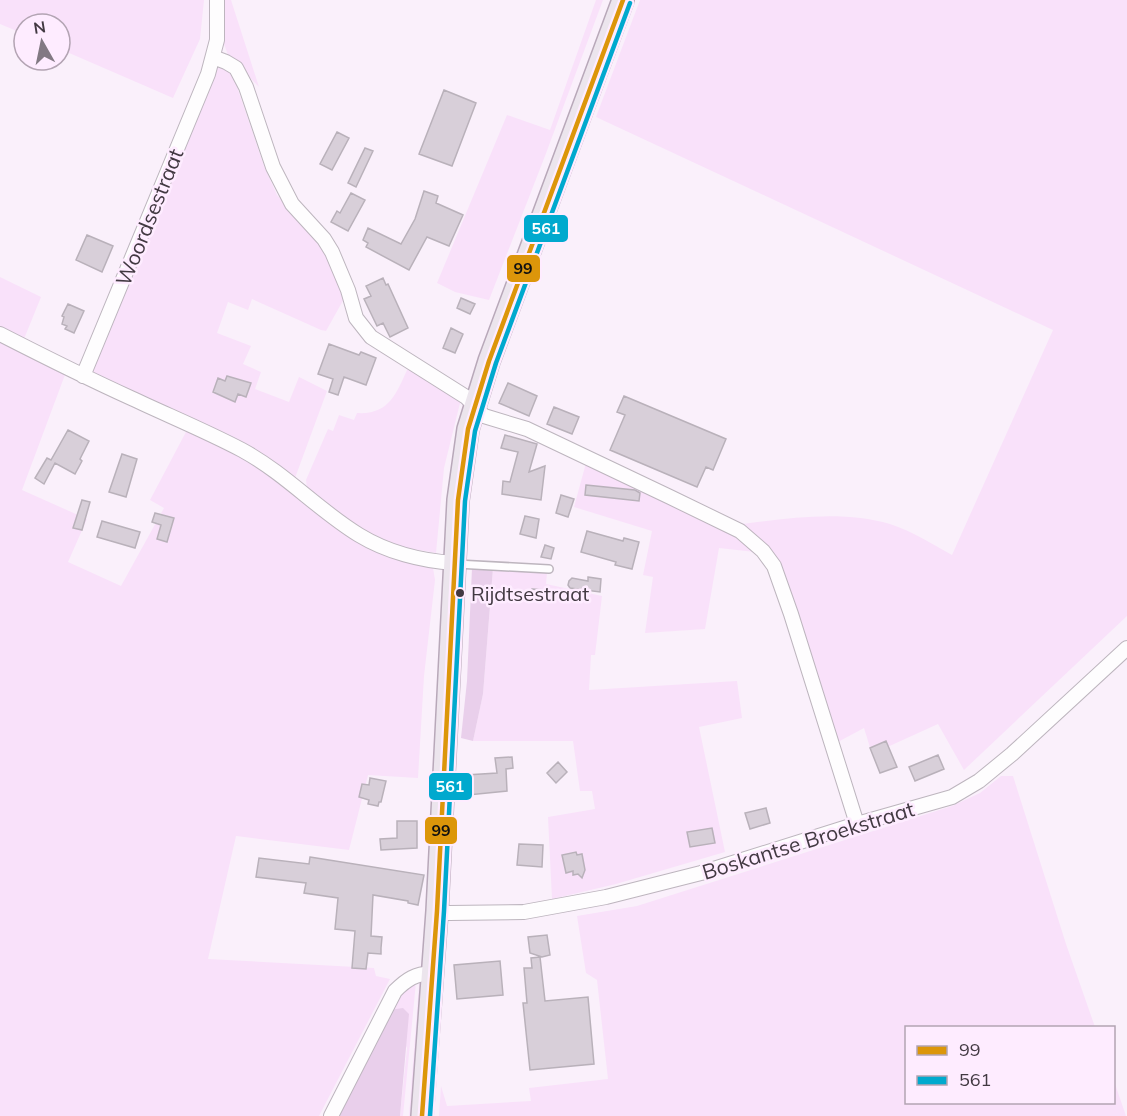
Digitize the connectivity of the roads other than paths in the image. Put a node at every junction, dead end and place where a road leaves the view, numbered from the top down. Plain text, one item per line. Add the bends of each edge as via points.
1 (217, 0) edge
2 (622, 0) edge
3 (213, 57) junction
4 (0, 334) edge
5 (83, 376) junction
6 (475, 405) junction
7 (454, 563) junction
8 (549, 569) dead end
9 (1127, 648) edge
10 (858, 824) junction
11 (437, 911) junction
12 (432, 973) junction
13 (331, 1116) edge
14 (422, 1116) edge

1 - 3 street, Woordsestraat
2 - 6 main road
3 - 5 street, Woordsestraat
3 - 6 street via 236,68 273,167 292,204 332,252 356,318 371,337
4 - 5 street
5 - 7 street via 242,450 376,544 396,552
6 - 7 main road via 462,465
6 - 10 street via 484,416 527,429 740,531 763,551 774,566 791,614
7 - 8 lane
7 - 11 main road
9 - 10 street, Boskantse Broekstraat via 979,781 952,797
10 - 11 street, Boskantse Broekstraat via 701,873 595,899 524,912
11 - 12 main road
12 - 13 street via 418,974 395,991
12 - 14 main road

